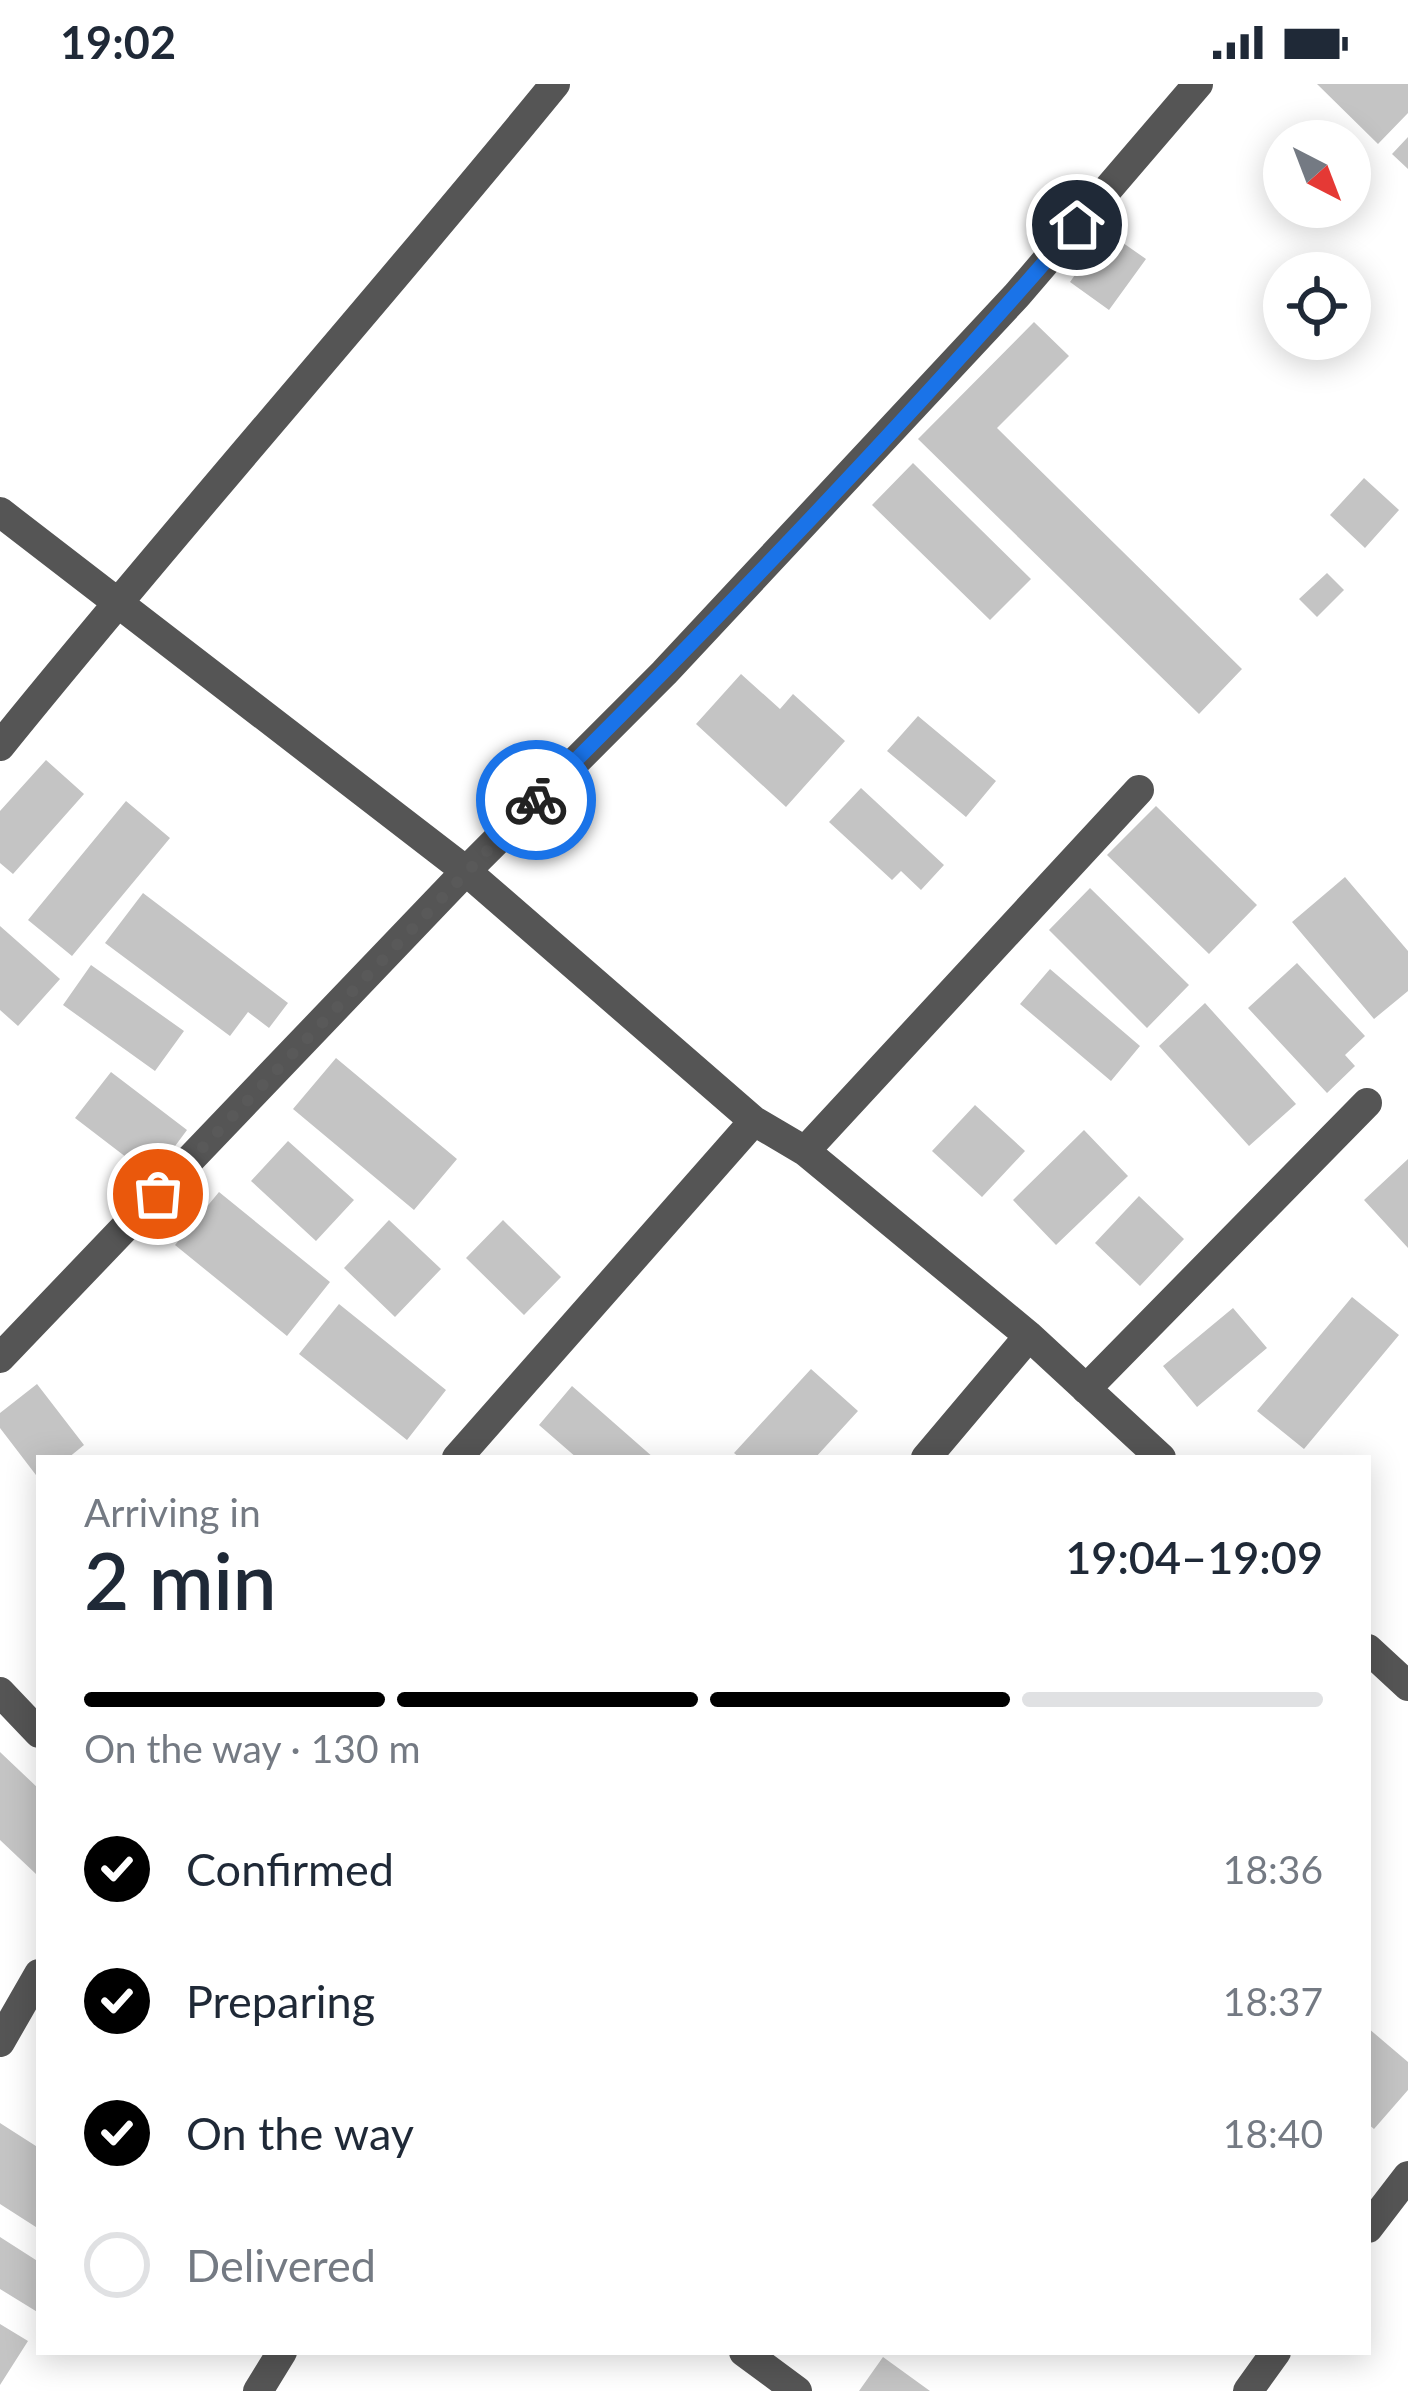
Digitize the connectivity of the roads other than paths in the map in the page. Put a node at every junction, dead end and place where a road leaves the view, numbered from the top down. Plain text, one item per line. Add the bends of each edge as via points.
1 (556, 84) edge
2 (1198, 84) edge
3 (0, 512) edge
4 (117, 601) junction
5 (0, 746) edge
6 (1139, 790) dead end
7 (466, 871) junction
8 (1367, 1103) dead end
9 (754, 1121) junction
10 (805, 1151) junction
11 (1029, 1336) junction
12 (0, 1358) edge
13 (1086, 1389) junction
14 (461, 1455) edge
15 (929, 1455) edge
16 (1158, 1455) edge
17 (1371, 1652) edge
18 (1408, 1686) edge
19 (0, 1692) edge
20 (36, 1730) edge
21 (36, 1979) edge
22 (0, 2042) edge
23 (1408, 2176) edge
24 (1371, 2224) edge
25 (280, 2355) edge
26 (748, 2355) edge
27 (1274, 2355) edge
28 (258, 2391) edge
29 (797, 2391) edge
30 (1248, 2391) edge

1 - 4 street
2 - 7 street via 1017,295 664,673
3 - 4 street
4 - 5 street
4 - 7 street
6 - 10 street
7 - 9 street
7 - 12 street
8 - 13 street
9 - 10 street
9 - 14 street
10 - 11 street
11 - 13 street
11 - 15 street
13 - 16 street
17 - 18 street
19 - 20 street
21 - 22 street
23 - 24 street
25 - 28 street
26 - 29 street
27 - 30 street

